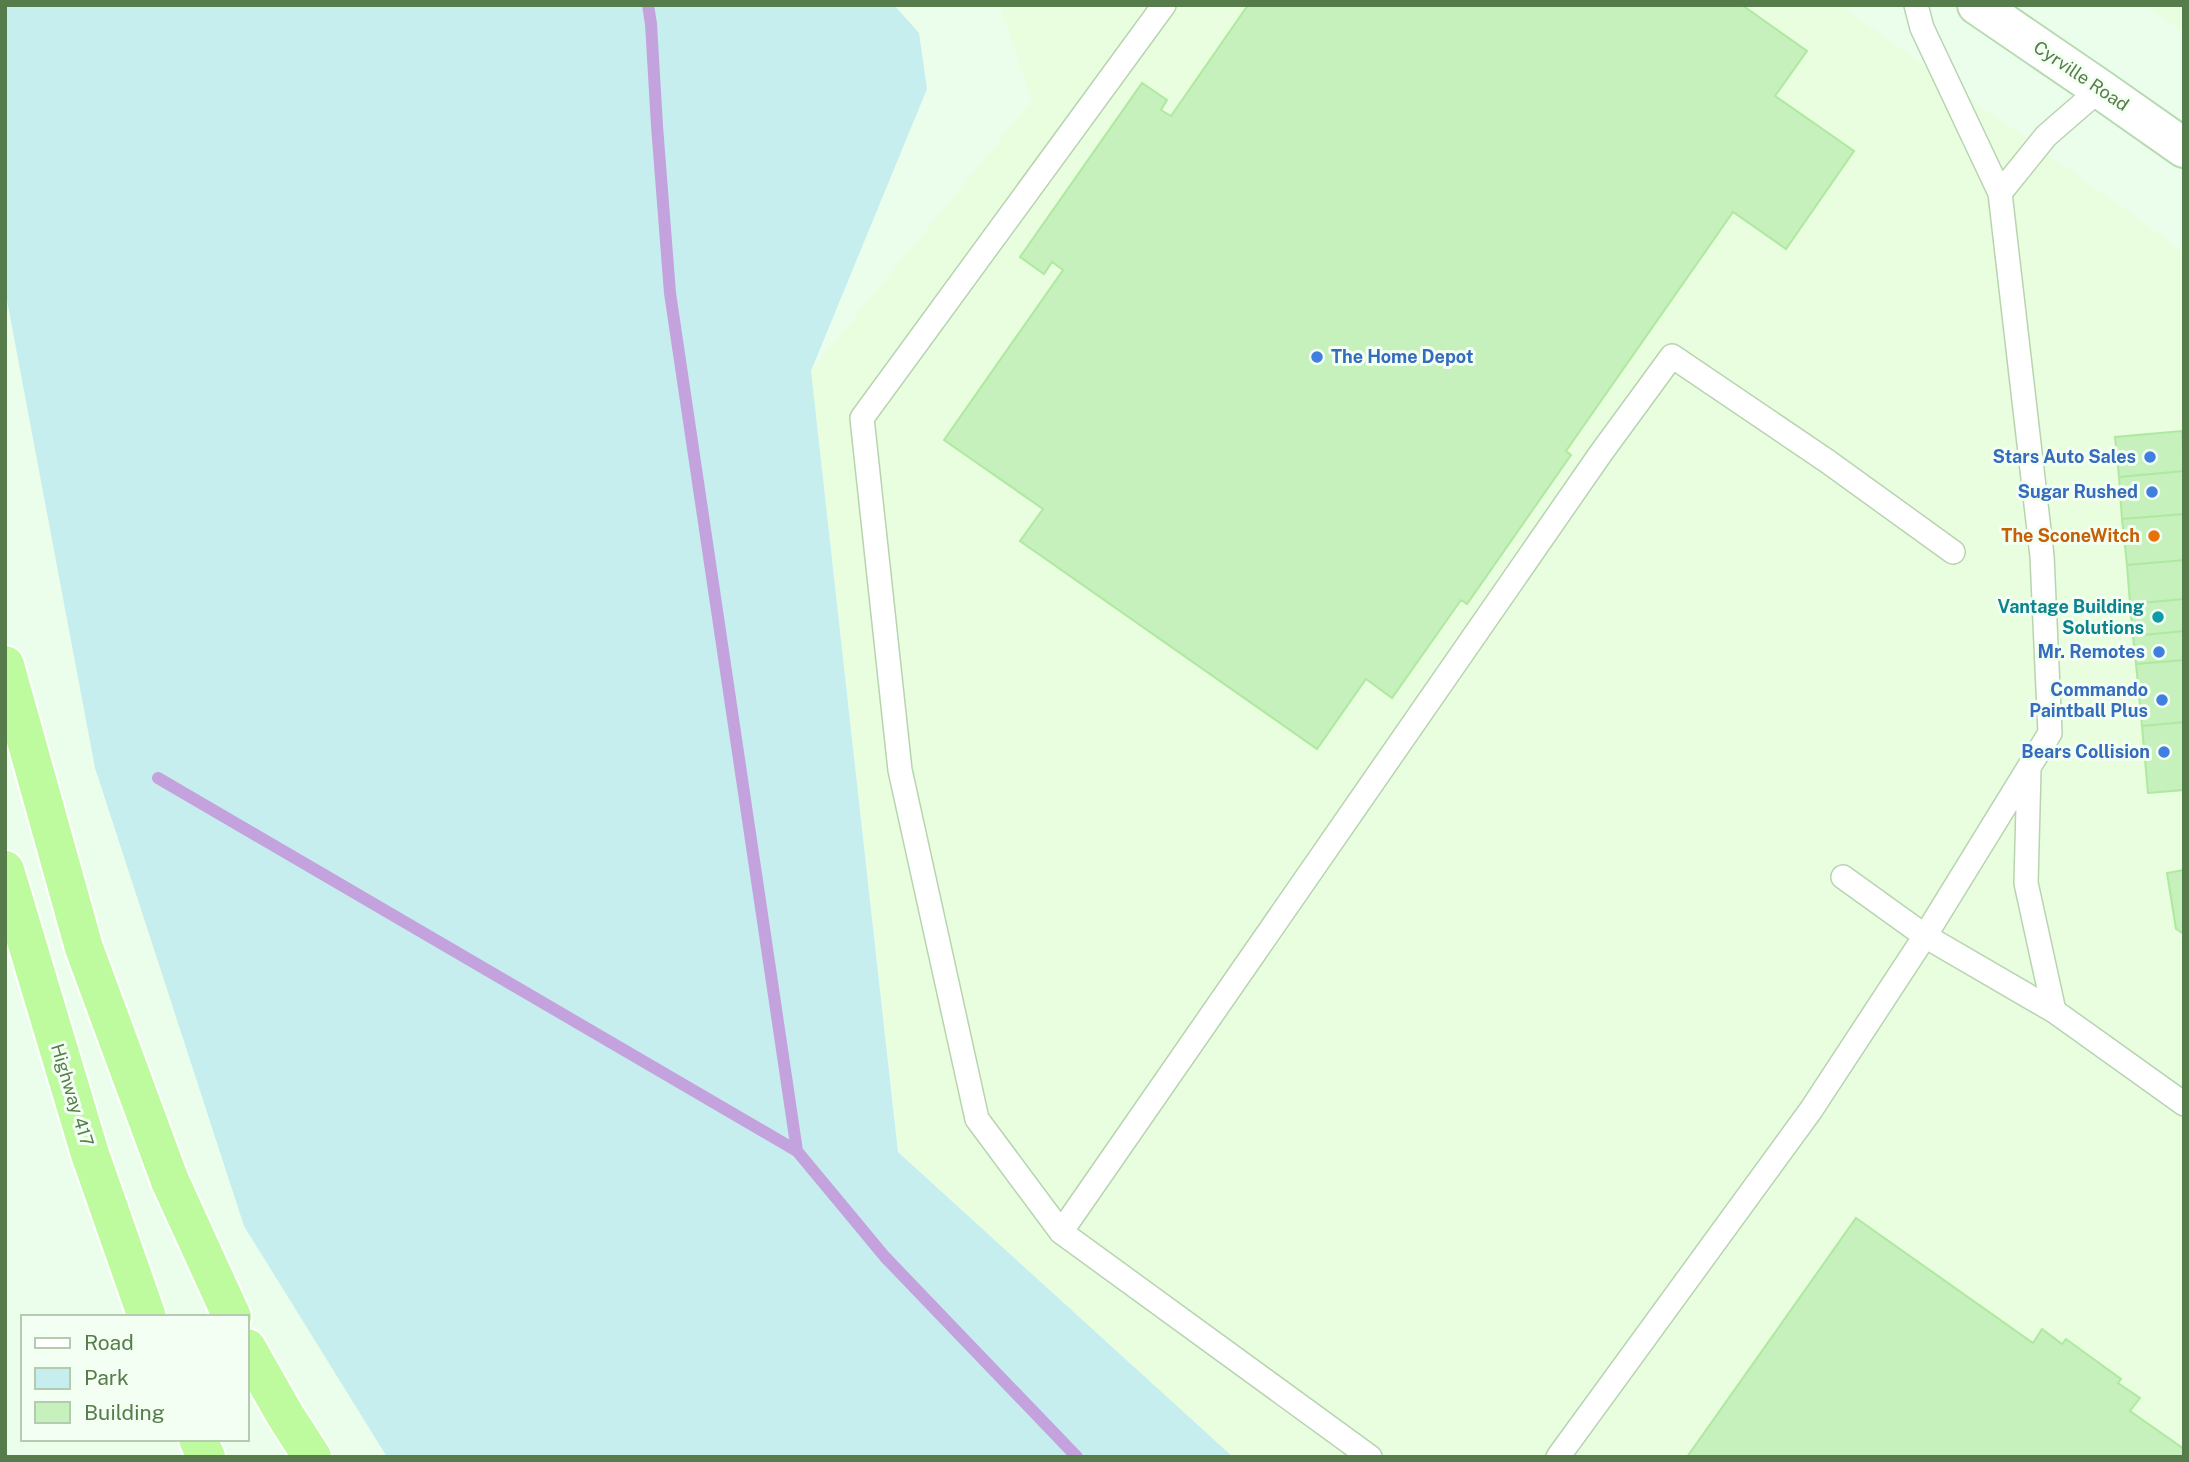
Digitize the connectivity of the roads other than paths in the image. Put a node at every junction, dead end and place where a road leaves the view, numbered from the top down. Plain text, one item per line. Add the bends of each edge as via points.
1 (1164, 5) edge
2 (1916, 5) edge
3 (1976, 5) edge
4 (2100, 89) junction
5 (2184, 148) edge
6 (2000, 193) junction
7 (1953, 552) dead end
8 (5, 666) edge
9 (2029, 767) junction
10 (5, 870) edge
11 (1843, 877) dead end
12 (1925, 936) junction
13 (2054, 1012) junction
14 (2184, 1104) edge
15 (1061, 1232) junction
16 (146, 1315) edge
17 (231, 1315) edge
18 (248, 1350) edge
19 (199, 1441) edge
20 (206, 1457) edge
21 (312, 1457) edge
22 (1370, 1457) edge
23 (1558, 1457) edge

1 - 15 lane via 862,418 900,770 977,1119
2 - 6 lane via 1922,28
3 - 4 main road, Cyrville Road
4 - 5 main road, Cyrville Road
4 - 6 lane via 2046,136
6 - 9 lane via 2043,570 2050,733
7 - 15 lane via 1672,356
8 - 17 highway via 85,948 170,1181
9 - 12 lane
9 - 13 lane via 2026,883
10 - 16 highway, Highway 417 via 90,1154
11 - 12 lane
12 - 13 lane
12 - 23 lane via 1811,1110
13 - 14 lane
15 - 22 lane
18 - 21 highway
19 - 20 highway

